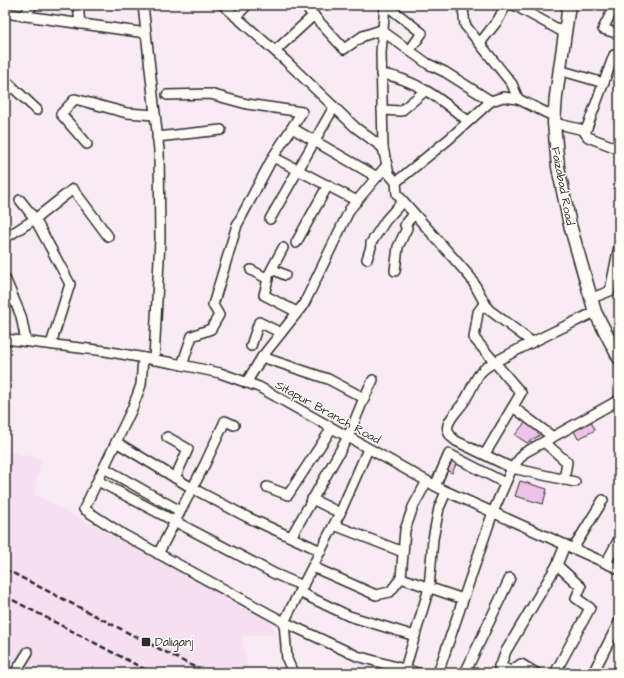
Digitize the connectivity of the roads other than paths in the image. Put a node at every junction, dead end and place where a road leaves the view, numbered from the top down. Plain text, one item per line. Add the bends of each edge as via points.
1 (33, 5) edge
2 (78, 5) edge
3 (143, 5) edge
4 (223, 5) edge
5 (247, 5) edge
6 (304, 5) edge
7 (386, 5) edge
8 (460, 5) edge
9 (506, 5) edge
10 (514, 5) edge
11 (569, 5) edge
12 (615, 5) edge
13 (5, 13) edge
14 (314, 15) junction
15 (23, 16) junction
16 (236, 17) junction
17 (80, 24) junction
18 (382, 30) junction
19 (565, 32) junction
20 (146, 33) junction
21 (619, 34) edge
22 (480, 43) junction
23 (410, 50) junction
24 (274, 51) junction
25 (614, 55) dead end
26 (559, 70) junction
27 (381, 74) junction
28 (5, 80) edge
29 (604, 83) junction
30 (425, 91) junction
31 (167, 95) dead end
32 (518, 99) junction
33 (491, 101) junction
34 (334, 107) junction
35 (37, 110) dead end
36 (382, 110) junction
37 (155, 115) junction
38 (554, 120) junction
39 (468, 121) junction
40 (292, 128) junction
41 (221, 130) dead end
42 (585, 133) junction
43 (157, 137) junction
44 (314, 140) junction
45 (87, 144) dead end
46 (383, 148) junction
47 (619, 149) edge
48 (273, 157) junction
49 (387, 165) junction
50 (297, 170) junction
51 (377, 177) junction
52 (396, 182) junction
53 (328, 186) junction
54 (20, 200) dead end
55 (357, 201) junction
56 (403, 201) junction
57 (414, 214) junction
58 (35, 219) junction
59 (270, 219) dead end
60 (108, 236) dead end
61 (5, 238) edge
62 (296, 243) dead end
63 (619, 246) edge
64 (284, 248) dead end
65 (367, 259) dead end
66 (272, 269) junction
67 (251, 270) dead end
68 (395, 271) dead end
69 (285, 275) dead end
70 (5, 278) edge
71 (267, 278) junction
72 (592, 298) junction
73 (484, 304) junction
74 (297, 312) junction
75 (596, 312) junction
76 (281, 333) junction
77 (5, 340) edge
78 (26, 341) junction
79 (532, 342) junction
80 (50, 344) junction
81 (251, 346) dead end
82 (262, 357) junction
83 (143, 358) junction
84 (619, 358) edge
85 (154, 360) junction
86 (496, 362) junction
87 (182, 365) junction
88 (373, 380) dead end
89 (246, 383) junction
90 (364, 398) junction
91 (619, 400) edge
92 (513, 407) junction
93 (234, 425) dead end
94 (332, 428) junction
95 (167, 437) dead end
96 (348, 437) junction
97 (553, 437) junction
98 (116, 442) junction
99 (544, 442) junction
100 (368, 449) junction
101 (485, 454) junction
102 (104, 468) junction
103 (512, 468) junction
104 (175, 478) junction
105 (564, 480) junction
106 (98, 481) junction
107 (575, 482) dead end
108 (506, 483) junction
109 (431, 484) junction
110 (267, 487) dead end
111 (192, 488) junction
112 (446, 492) junction
113 (312, 499) junction
114 (603, 500) dead end
115 (180, 511) junction
116 (493, 512) junction
117 (340, 513) junction
118 (174, 522) junction
119 (334, 525) junction
120 (291, 537) junction
121 (619, 539) edge
122 (569, 547) junction
123 (321, 551) junction
124 (403, 552) junction
125 (158, 554) junction
126 (606, 563) junction
127 (557, 566) junction
128 (312, 567) junction
129 (619, 569) edge
130 (400, 578) junction
131 (510, 578) dead end
132 (429, 588) junction
133 (301, 589) junction
134 (464, 599) junction
135 (284, 622) junction
136 (619, 622) edge
137 (415, 636) junction
138 (28, 652) dead end
139 (404, 669) junction
140 (499, 670) edge
141 (15, 673) edge
142 (293, 673) edge
143 (418, 673) edge
144 (438, 673) edge
145 (465, 673) edge
146 (536, 673) edge
147 (555, 673) edge
148 (593, 673) edge

1 - 15 street
2 - 17 street
3 - 20 street
4 - 16 street
5 - 16 street
6 - 14 street
7 - 18 street
7 - 23 street via 422,33
8 - 22 street via 463,8 465,24
9 - 22 street
10 - 19 street
11 - 19 main road, Faizabad Road
12 - 21 street via 603,30
13 - 15 street
14 - 18 street via 344,48 363,36
14 - 24 street
15 - 17 street
16 - 24 street
17 - 20 street
18 - 23 street
18 - 27 street
19 - 26 main road, Faizabad Road
20 - 37 street
22 - 32 street via 512,84
23 - 33 street via 428,64
24 - 34 street
25 - 29 street
26 - 29 street
26 - 38 main road, Faizabad Road
27 - 30 street via 398,76
27 - 36 street
28 - 35 street
29 - 42 street
30 - 36 street via 401,111
30 - 39 street
31 - 40 street via 210,94 247,104 302,112
32 - 33 street via 503,97
32 - 38 street
33 - 39 street
34 - 44 street
34 - 46 street
36 - 46 street
37 - 43 street
37 - 45 street via 127,113 75,99 61,114
38 - 42 street via 584,130
38 - 72 main road, Faizabad Road via 558,167 570,225
39 - 52 street
40 - 44 street
40 - 48 street
41 - 43 street
42 - 47 street via 588,137
43 - 85 street via 160,239
44 - 50 street
44 - 51 street
46 - 49 street
48 - 50 street
48 - 87 street via 237,225 213,305 219,315 211,329 192,336
49 - 51 street
49 - 52 street via 389,174
50 - 53 street
50 - 59 street
51 - 55 street
52 - 56 street via 397,194
53 - 55 street
53 - 62 street
54 - 58 street
55 - 74 street via 350,209 304,304
56 - 57 street
56 - 65 street via 371,243
57 - 68 street via 405,225 407,228 398,247
57 - 73 street via 471,278
58 - 60 street via 73,189
58 - 61 street
58 - 80 street via 70,284
63 - 72 street via 610,291
64 - 66 street
66 - 69 street
66 - 71 street
67 - 71 street
70 - 78 street via 21,316
71 - 74 street via 264,295
72 - 75 main road, Faizabad Road
73 - 79 street
73 - 86 street via 478,312 474,338
74 - 76 street
75 - 79 street
75 - 84 main road, Faizabad Road
76 - 81 street via 259,322
76 - 82 street
77 - 78 street, Sitapur Branch Road
78 - 80 street, Sitapur Branch Road
79 - 86 street
80 - 83 street, Sitapur Branch Road
82 - 89 street
82 - 90 street via 328,380
83 - 85 street, Sitapur Branch Road
83 - 98 street via 141,385
85 - 87 street, Sitapur Branch Road
86 - 92 street via 521,393
86 - 101 street via 481,372 464,401 454,411 447,429 449,436 456,441
87 - 89 street, Sitapur Branch Road via 220,373
88 - 90 street
89 - 94 street, Sitapur Branch Road via 259,387
90 - 96 street
91 - 97 street
92 - 97 street
92 - 101 street
93 - 111 street via 225,421
94 - 96 street, Sitapur Branch Road
94 - 110 street via 288,495
95 - 104 street via 188,450
96 - 100 street, Sitapur Branch Road
96 - 113 street
97 - 99 street
98 - 102 street
98 - 104 street
99 - 103 street via 524,453
99 - 105 street via 567,462
100 - 109 street, Sitapur Branch Road
100 - 117 street
101 - 103 street
102 - 106 street
102 - 115 street
103 - 105 street
103 - 108 street
104 - 111 street
105 - 107 street
106 - 118 street
106 - 125 street via 84,509
108 - 109 street via 449,454
108 - 116 street
109 - 112 street, Sitapur Branch Road
109 - 124 street via 413,507 405,530
111 - 115 street
111 - 120 street
112 - 116 street, Sitapur Branch Road
112 - 132 street via 437,516
113 - 117 street
113 - 120 street
114 - 122 street
115 - 118 street
116 - 122 street, Sitapur Branch Road
116 - 134 street
117 - 119 street
118 - 125 street
118 - 133 street
119 - 123 street
119 - 124 street
120 - 123 street
121 - 126 street
122 - 126 street, Sitapur Branch Road
122 - 127 street
123 - 128 street
124 - 130 street
125 - 135 street
126 - 129 street, Sitapur Branch Road
127 - 140 street via 506,651
127 - 147 street via 581,587 576,598 590,608
128 - 130 street via 376,595 390,592
128 - 133 street
130 - 132 street
131 - 145 street
132 - 134 street
132 - 137 street
133 - 135 street
133 - 137 street via 349,616
134 - 144 street
135 - 139 street via 357,656
135 - 142 street via 287,659
136 - 148 street
137 - 139 street
138 - 141 street
139 - 143 street
140 - 146 street via 511,671 521,664

